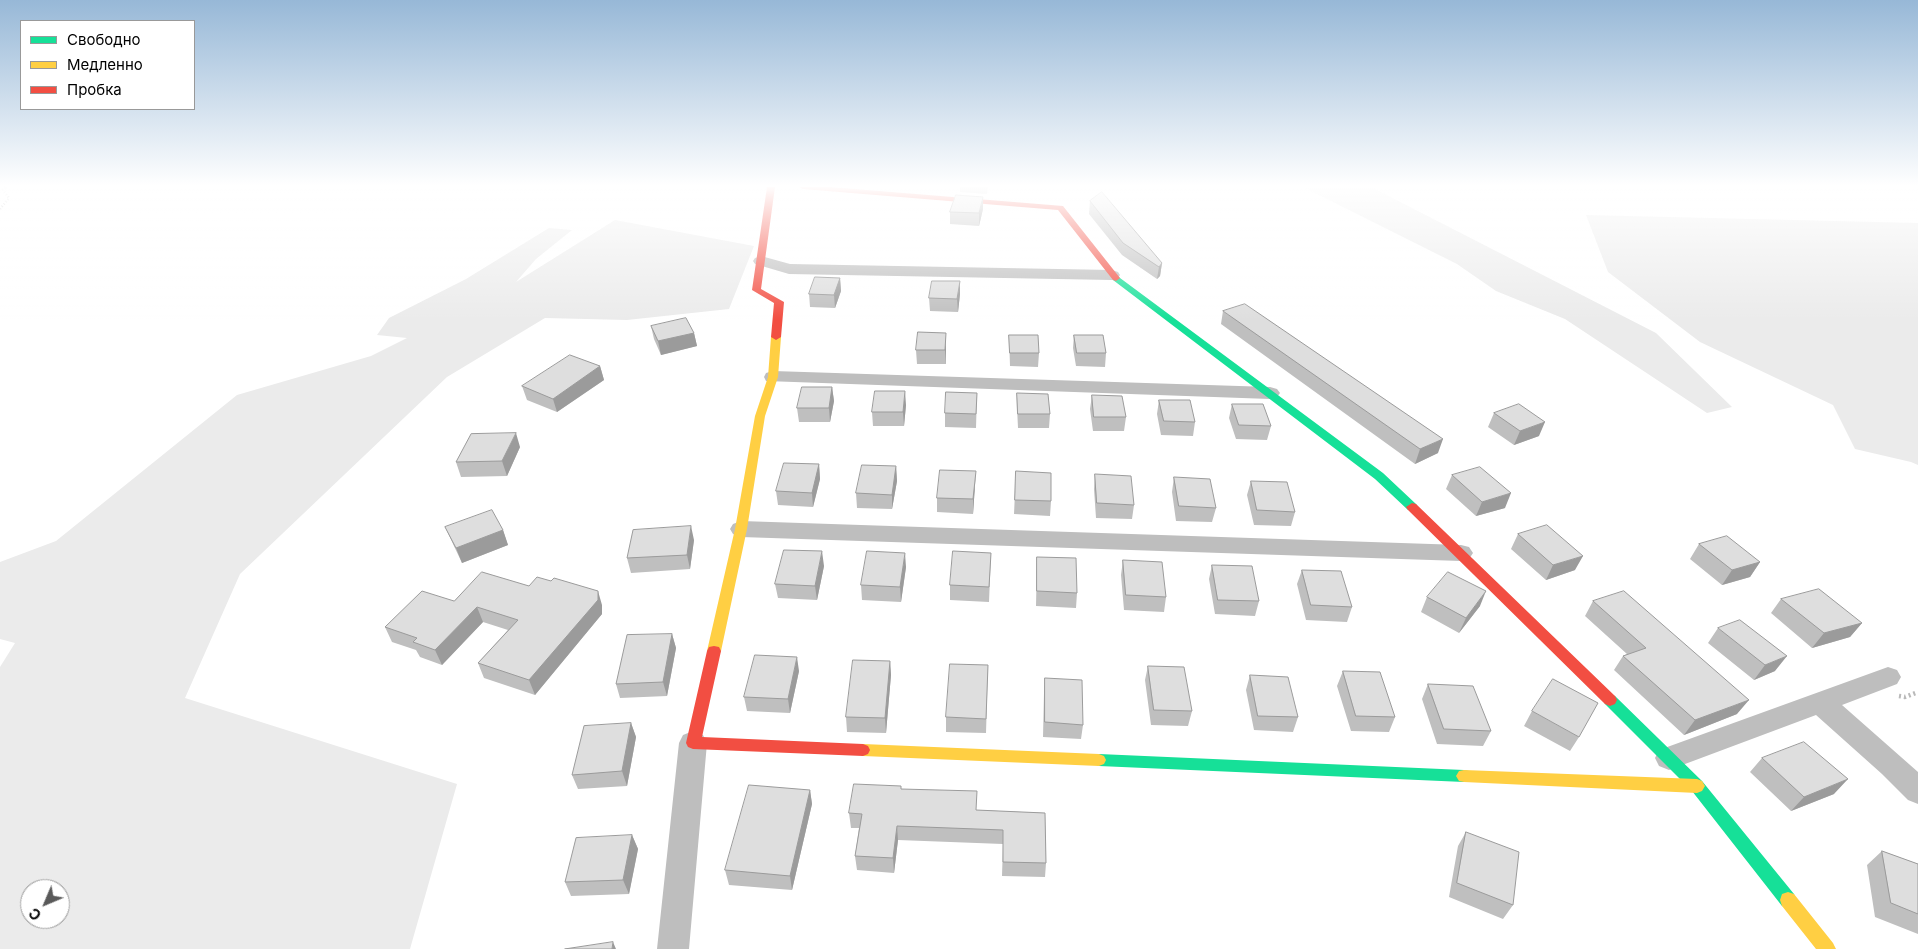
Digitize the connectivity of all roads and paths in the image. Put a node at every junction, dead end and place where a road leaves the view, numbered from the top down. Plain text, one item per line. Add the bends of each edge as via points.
1 (765, 231) edge
2 (1078, 231) edge
3 (761, 261) junction
4 (1112, 274) junction
5 (773, 377) junction
6 (1270, 393) junction
7 (741, 529) junction
8 (1461, 553) junction
9 (1888, 677) dead end
10 (1820, 702) junction
11 (693, 744) junction
12 (1669, 758) junction
13 (1696, 786) junction
14 (1918, 791) edge
15 (672, 949) edge
16 (1827, 949) edge

1 - 3 street
2 - 4 street
3 - 4 street via 789,269
3 - 5 street via 756,290 779,302
4 - 6 street
5 - 6 street
5 - 7 street via 760,416
6 - 8 street via 1379,476
7 - 8 street
7 - 11 street
8 - 12 street
9 - 10 street
10 - 12 street
10 - 14 street
11 - 13 street
11 - 15 street
12 - 13 street
13 - 16 street

